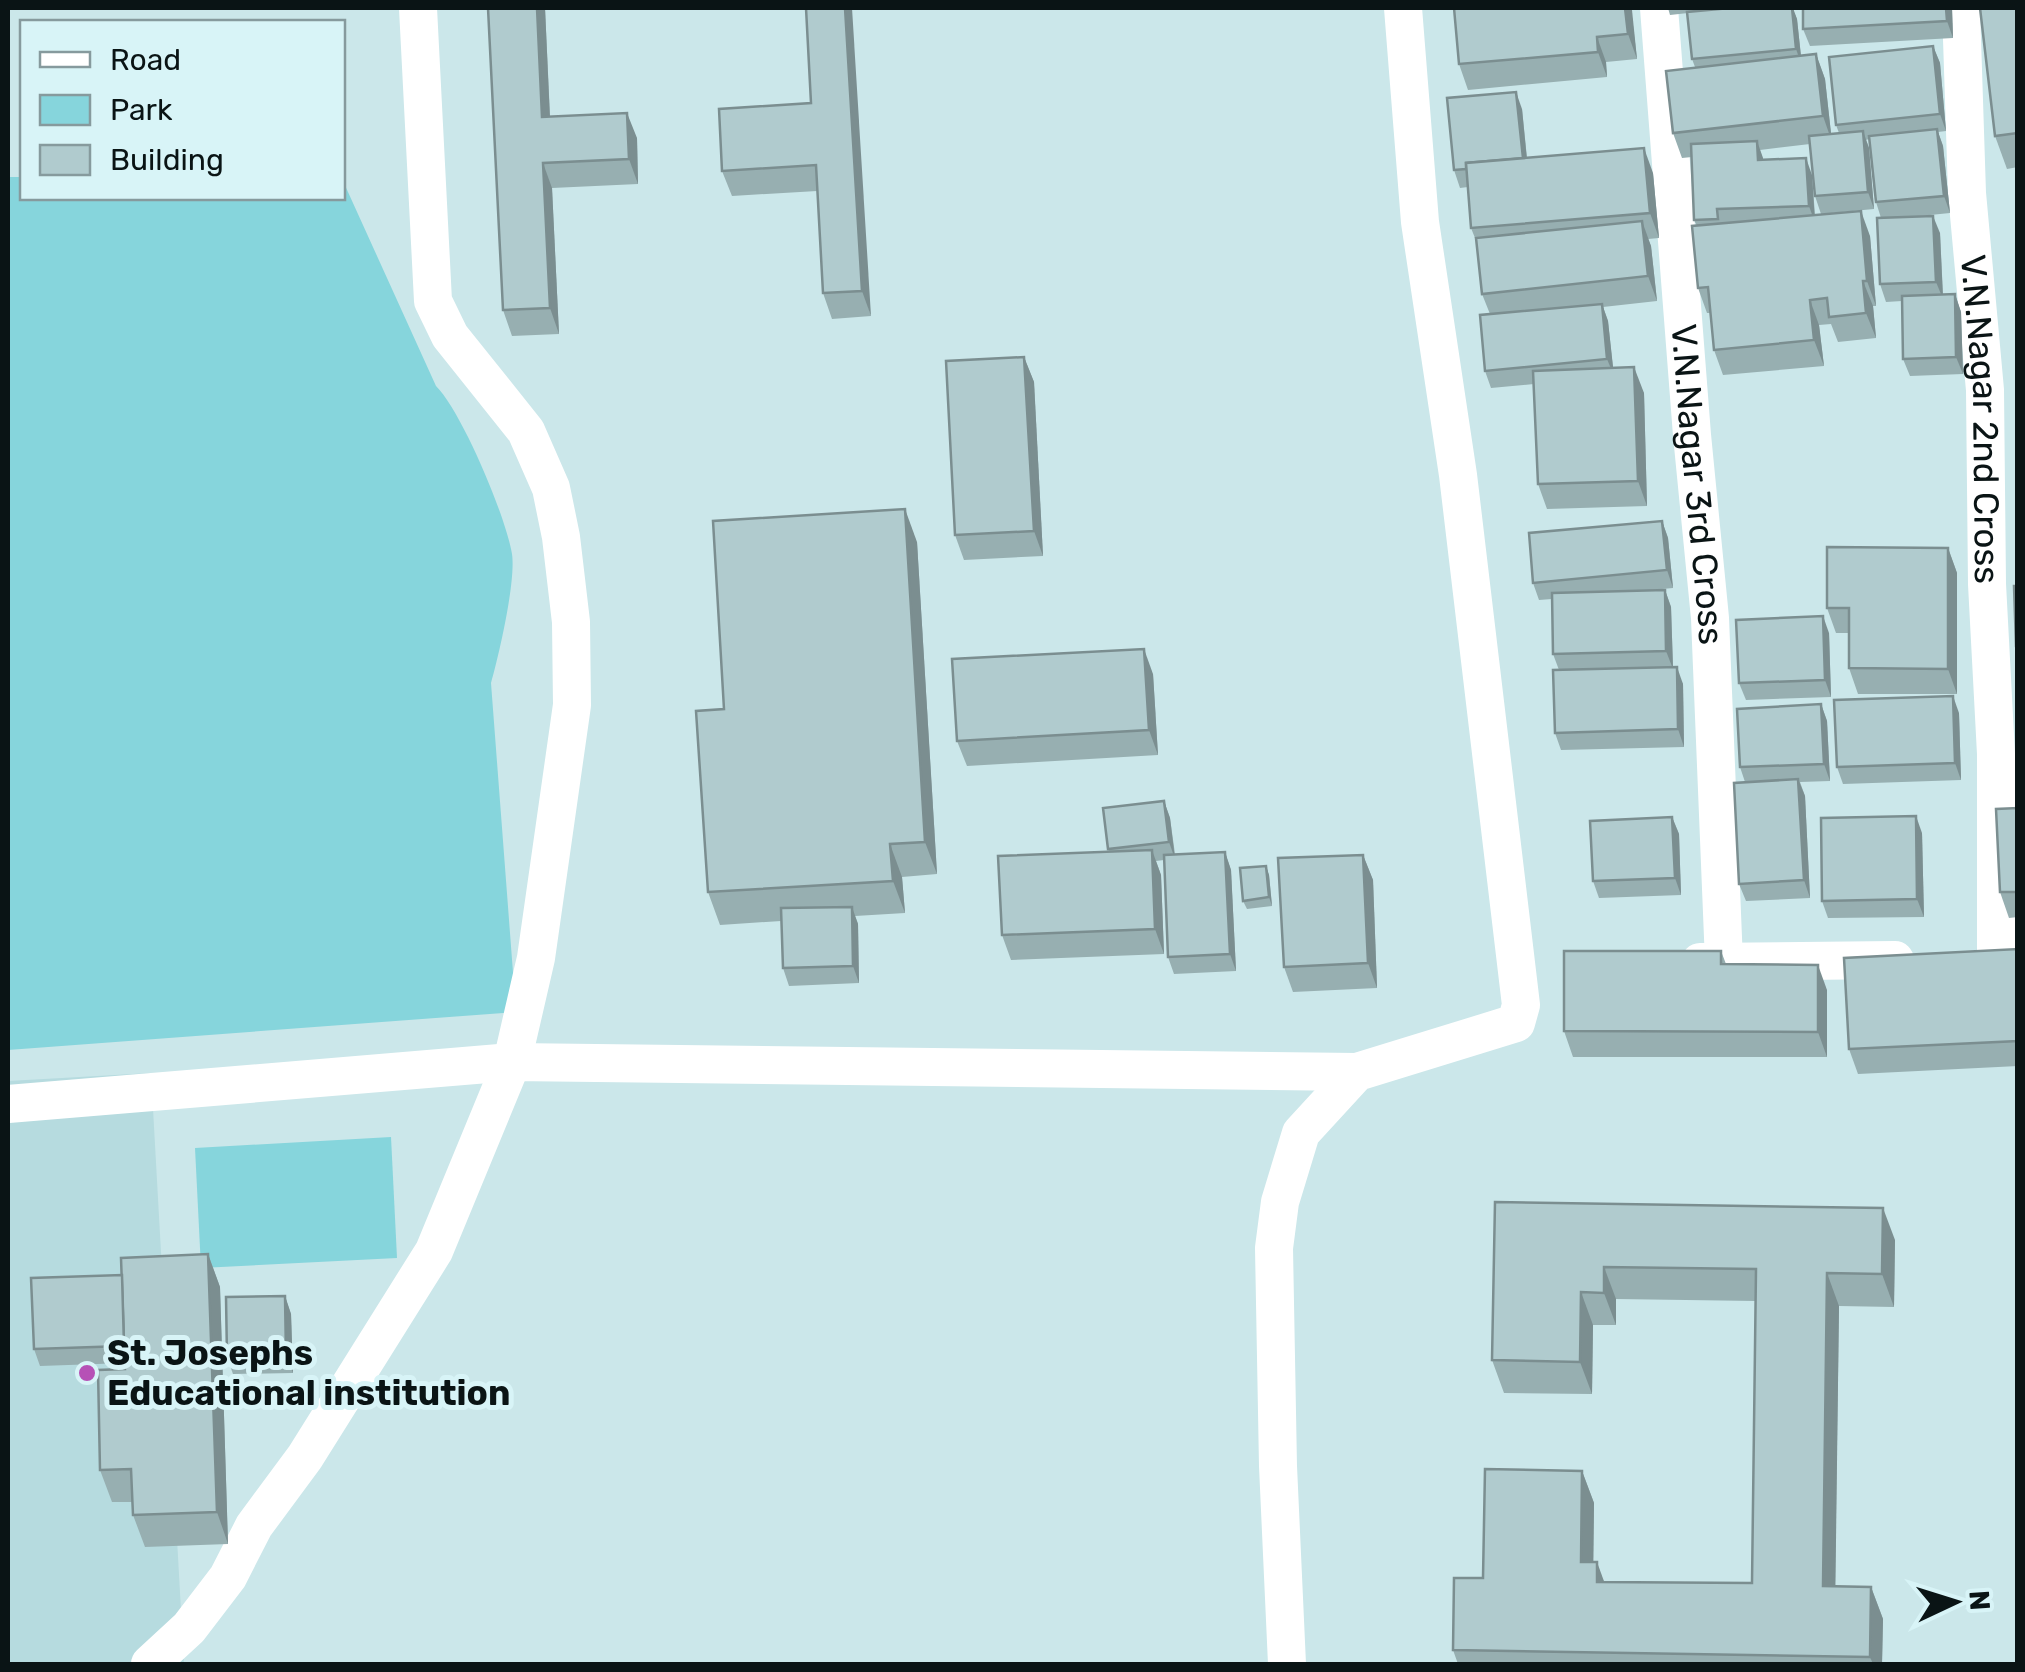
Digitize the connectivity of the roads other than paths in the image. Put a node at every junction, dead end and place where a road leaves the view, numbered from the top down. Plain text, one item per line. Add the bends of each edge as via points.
1 (418, 8) edge
2 (1403, 8) edge
3 (1660, 8) edge
4 (1961, 8) edge
5 (1974, 956) edge
6 (1724, 962) junction
7 (1666, 963) edge
8 (512, 1062) junction
9 (1357, 1072) junction
10 (8, 1104) edge
11 (150, 1664) edge
12 (1287, 1664) edge

1 - 8 street via 433,301 450,336 526,431 551,488 571,622 572,705 536,958
2 - 9 street via 1420,222 1458,475 1521,1005 1516,1023
3 - 6 street, V.N.Nagar 3rd Cross via 1710,618
4 - 5 street, V.N.Nagar 2nd Cross via 1967,193 1986,390 1996,754
5 - 6 street
6 - 7 street
8 - 9 street
8 - 10 street
8 - 11 street via 434,1251 254,1526 228,1578 190,1628
9 - 12 street via 1302,1133 1280,1202 1274,1248

